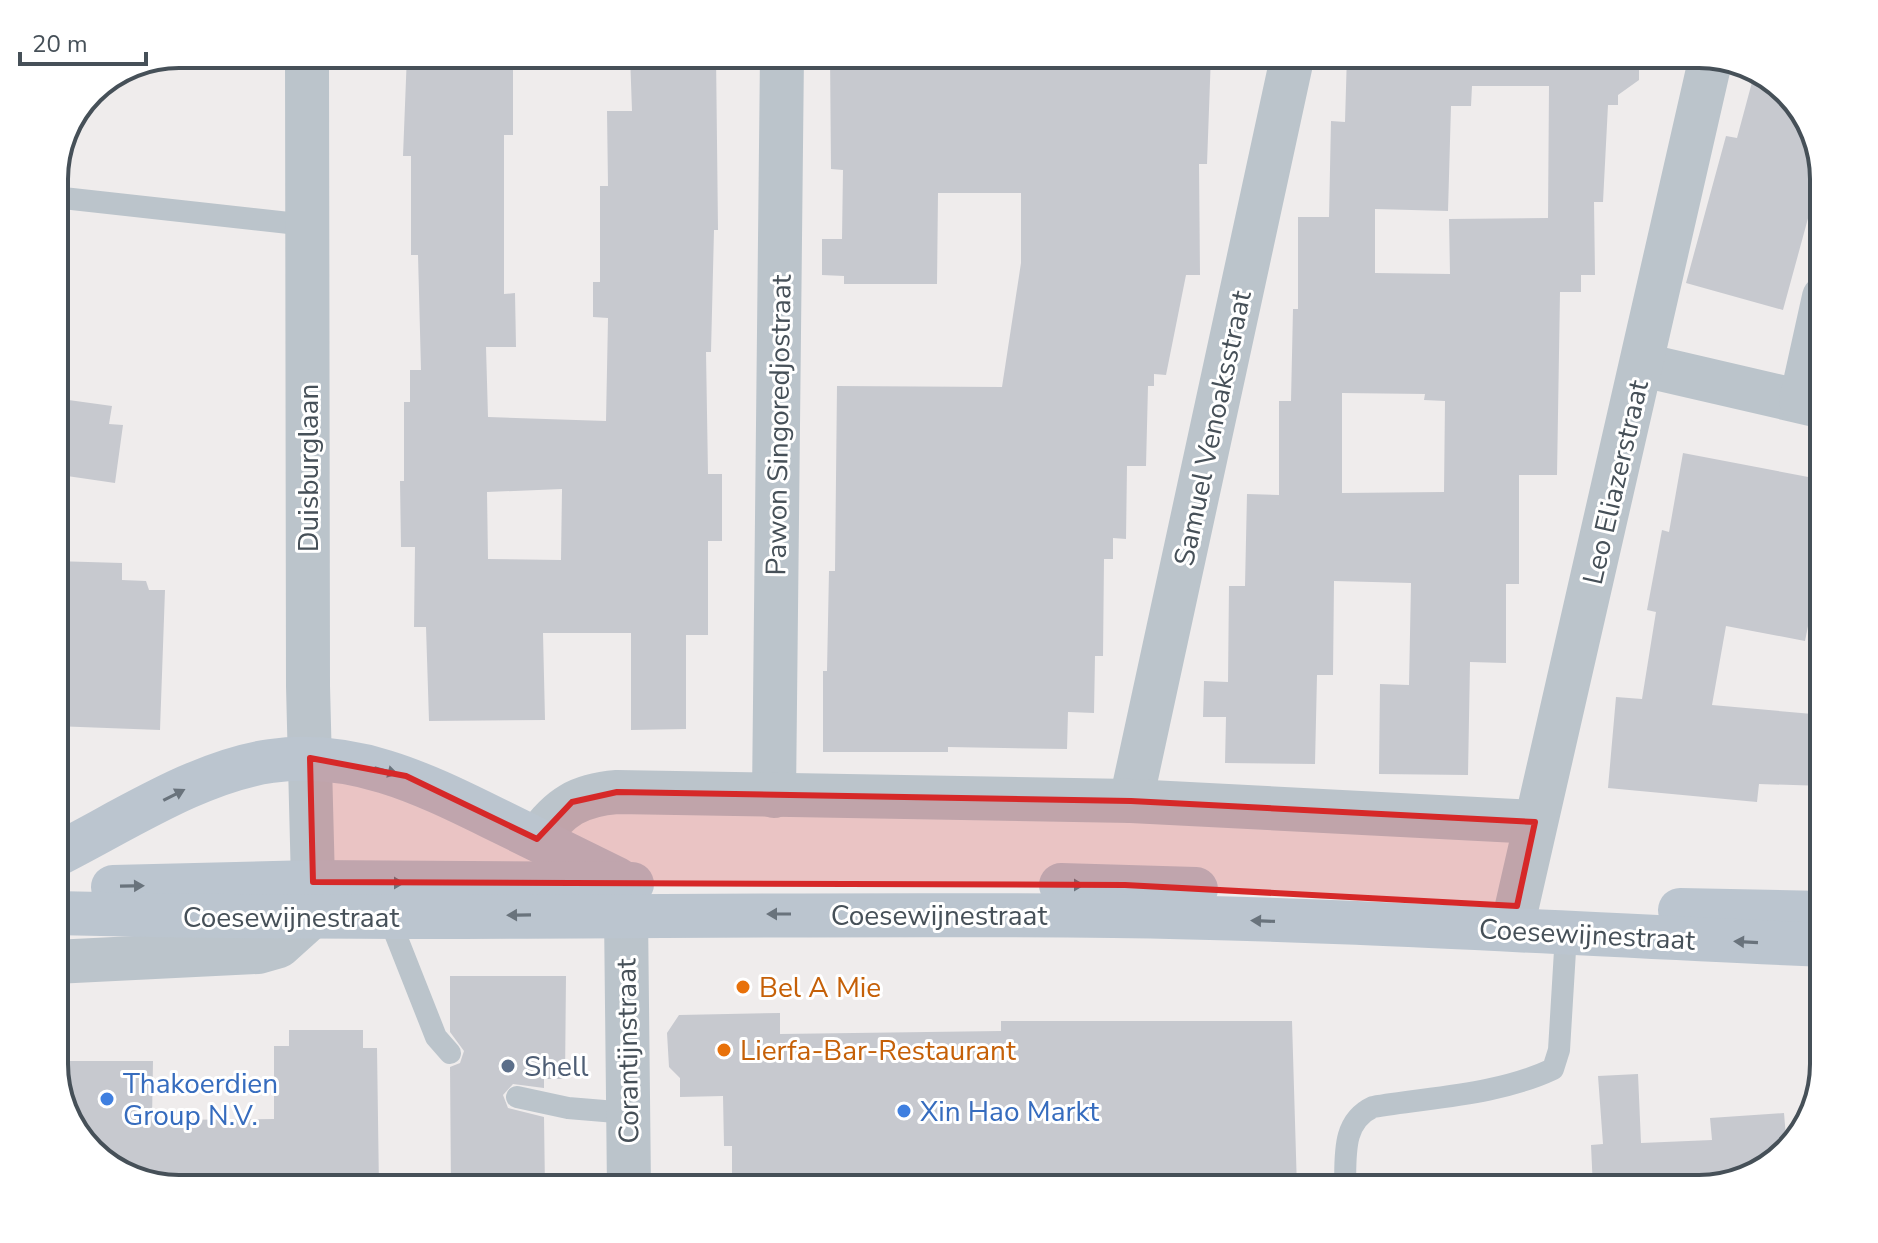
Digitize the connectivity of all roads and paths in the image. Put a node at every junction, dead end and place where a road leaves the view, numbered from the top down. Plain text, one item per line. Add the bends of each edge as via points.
1 (307, 68) edge
2 (782, 68) edge
3 (1290, 68) edge
4 (1708, 69) edge
5 (68, 199) edge
6 (307, 225) junction
7 (1643, 365) junction
8 (1810, 404) edge
9 (310, 758) junction
10 (774, 796) junction
11 (1131, 801) junction
12 (1535, 822) junction
13 (537, 839) junction
14 (68, 849) edge
15 (68, 889) edge
16 (627, 898) junction
17 (311, 901) junction
18 (1517, 906) junction
19 (68, 912) edge
20 (1810, 913) edge
21 (389, 918) junction
22 (1566, 934) junction
23 (1810, 944) edge
24 (68, 961) edge
25 (450, 1053) dead end
26 (517, 1097) dead end
27 (628, 1113) junction
28 (629, 1175) edge
29 (1346, 1175) edge

1 - 6 street, Duisburglaan
2 - 10 street, Pawon Singoredjostraat
3 - 11 street, Samuel Venoaksstraat
4 - 7 street, Leo Eliazerstraat
5 - 6 lane
6 - 9 street, Duisburglaan
7 - 8 street
7 - 12 street, Leo Eliazerstraat
9 -> 13 main road via 351,761 406,776
14 -> 9 main road via 196,784 270,761
9 - 17 street, Duisburglaan
10 - 11 street
10 - 13 street via 588,794 553,815
11 - 12 street
12 - 18 street, Leo Eliazerstraat
13 - 16 main road
15 -> 17 main road, Coesewijnestraat
17 -> 16 main road, Coesewijnestraat
16 -> 18 main road, Coesewijnestraat via 1125,885
16 -> 21 main road, Coesewijnestraat
22 -> 16 main road, Coesewijnestraat
16 - 27 street, Corantijnstraat
17 - 19 main road, Coesewijnestraat
17 - 21 main road, Coesewijnestraat
17 - 24 street via 279,946 258,952
18 - 20 main road, Coesewijnestraat
21 - 25 lane via 436,1037
23 -> 22 main road, Coesewijnestraat
22 - 29 lane via 1559,1050 1553,1069 1495,1088 1357,1114 1347,1135
26 - 27 lane
27 - 28 street, Corantijnstraat

